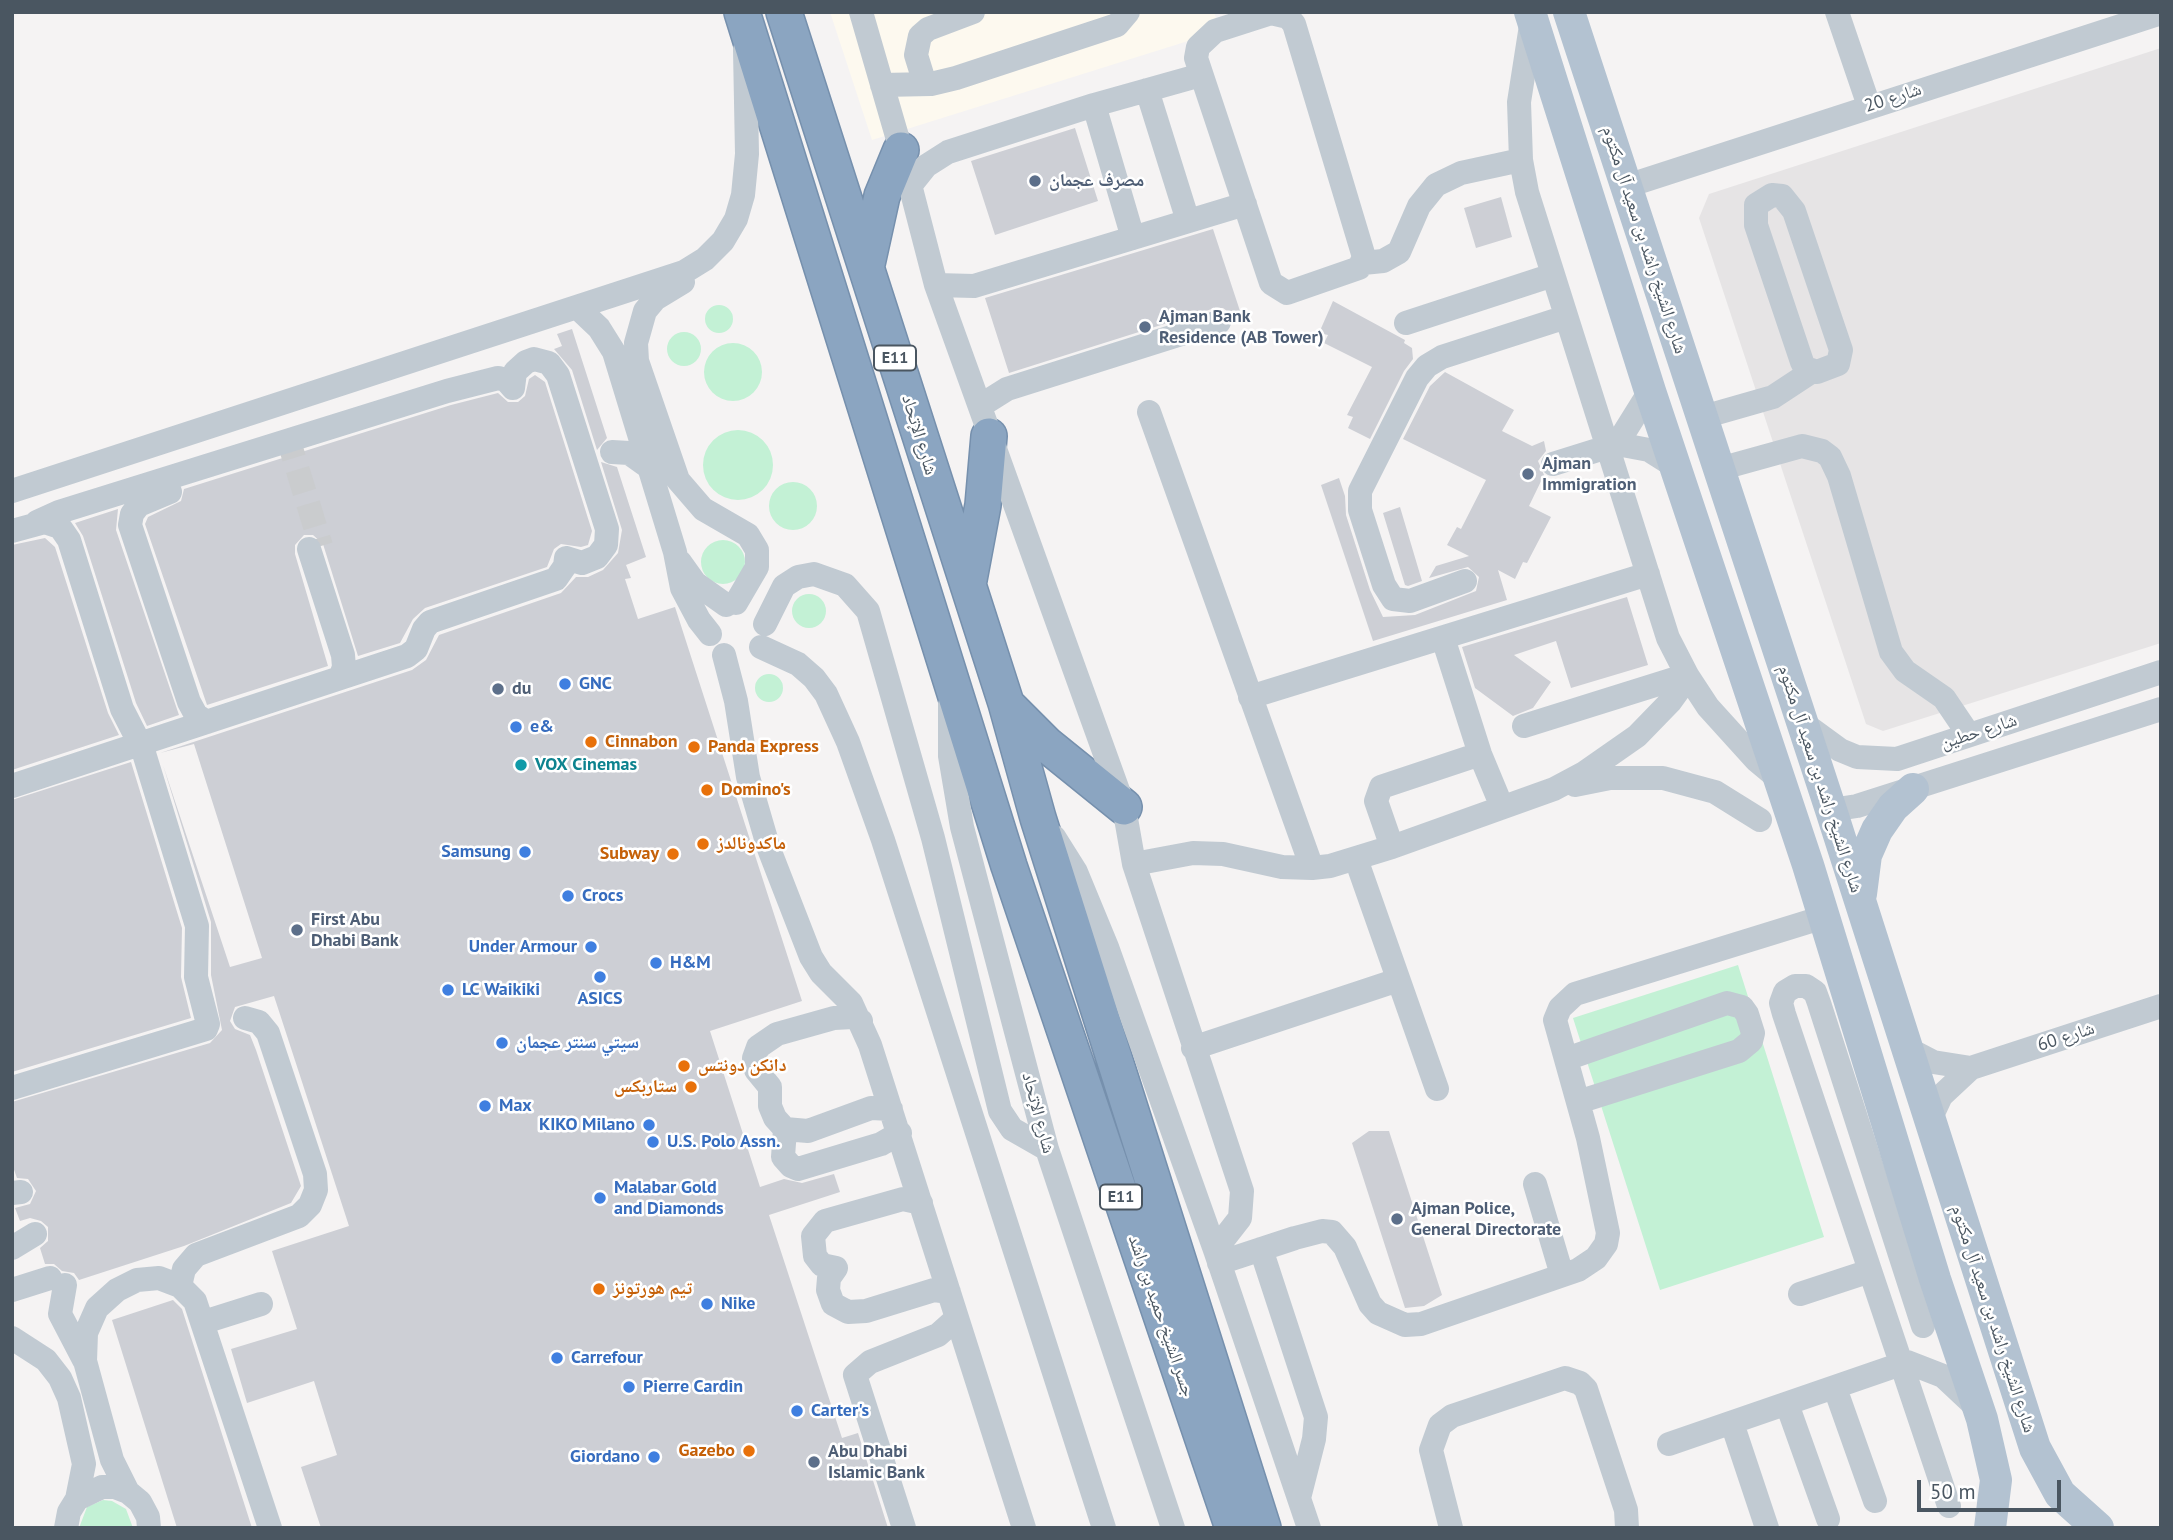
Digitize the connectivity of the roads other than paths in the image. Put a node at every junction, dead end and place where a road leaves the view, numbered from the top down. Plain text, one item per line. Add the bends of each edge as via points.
1 (784, 12) edge
2 (861, 12) edge
3 (973, 12) edge
4 (1128, 12) edge
5 (1569, 12) edge
6 (1838, 12) edge
7 (2161, 13) edge
8 (1531, 15) edge
9 (743, 17) edge
10 (1201, 75) junction
11 (922, 84) junction
12 (1147, 90) junction
13 (885, 94) junction
14 (1094, 105) junction
15 (1869, 106) junction
16 (901, 150) junction
17 (1521, 160) junction
18 (910, 186) junction
19 (1627, 186) junction
20 (1245, 204) junction
21 (1188, 222) junction
22 (1133, 238) junction
23 (705, 259) junction
24 (1363, 263) junction
25 (866, 267) junction
26 (1553, 275) junction
27 (936, 285) junction
28 (579, 309) junction
29 (1566, 317) junction
30 (1219, 322) dead end
31 (1405, 323) dead end
32 (1811, 372) junction
33 (372, 376) junction
34 (1650, 391) junction
35 (307, 396) junction
36 (1149, 412) dead end
37 (254, 414) junction
38 (1703, 417) junction
39 (635, 420) junction
40 (985, 421) junction
41 (218, 425) junction
42 (1612, 445) junction
43 (141, 450) junction
44 (208, 463) junction
45 (1553, 464) dead end
46 (1676, 467) junction
47 (650, 468) junction
48 (1719, 469) junction
49 (166, 474) dead end
50 (61, 476) junction
51 (126, 487) dead end
52 (12, 491) edge
53 (92, 500) junction
54 (37, 522) junction
55 (12, 531) edge
56 (675, 552) junction
57 (1648, 574) junction
58 (1465, 581) dead end
59 (967, 589) junction
60 (731, 604) junction
61 (710, 634) junction
62 (763, 635) junction
63 (1443, 638) junction
64 (724, 655) junction
65 (1741, 658) junction
66 (373, 668) junction
67 (2157, 673) edge
68 (1687, 676) junction
69 (340, 678) junction
70 (951, 687) junction
71 (1250, 697) junction
72 (1006, 703) junction
73 (1709, 707) junction
74 (2161, 709) edge
75 (1660, 714) junction
76 (207, 722) junction
77 (1802, 723) junction
78 (1524, 726) dead end
79 (1969, 735) junction
80 (2073, 737) junction
81 (151, 742) junction
82 (1480, 754) junction
83 (1780, 780) junction
84 (12, 786) edge
85 (1554, 789) junction
86 (1913, 789) junction
87 (1124, 807) junction
88 (1502, 807) junction
89 (1831, 810) junction
90 (1038, 818) junction
91 (1760, 820) dead end
92 (1392, 847) junction
93 (1356, 859) junction
94 (1134, 864) junction
95 (1009, 866) joint
96 (1311, 868) junction
97 (1055, 873) joint
98 (1861, 909) junction
99 (1824, 917) junction
100 (1398, 980) junction
101 (2161, 1006) edge
102 (245, 1018) dead end
103 (861, 1021) junction
104 (1193, 1048) junction
105 (1906, 1048) junction
106 (1566, 1059) junction
107 (1971, 1068) junction
108 (12, 1088) edge
109 (1437, 1089) dead end
110 (1578, 1102) junction
111 (891, 1109) junction
112 (1929, 1122) junction
113 (785, 1129) junction
114 (900, 1133) junction
115 (1047, 1149) junction
116 (1535, 1184) dead end
117 (921, 1203) junction
118 (35, 1234) dead end
119 (12, 1248) edge
120 (1261, 1249) junction
121 (1217, 1256) junction
122 (1870, 1271) junction
123 (1562, 1275) junction
124 (1935, 1279) junction
125 (14, 1283) edge
126 (180, 1286) junction
127 (949, 1292) junction
128 (1800, 1294) dead end
129 (261, 1304) dead end
130 (957, 1318) junction
131 (204, 1322) junction
132 (1923, 1326) junction
133 (12, 1338) edge
134 (85, 1361) junction
135 (1904, 1363) junction
136 (1835, 1388) junction
137 (1787, 1404) junction
138 (1982, 1419) junction
139 (1732, 1423) junction
140 (1669, 1444) dead end
141 (128, 1492) junction
142 (1299, 1498) junction
143 (77, 1499) junction
144 (1875, 1501) dead end
145 (1949, 1506) dead end
146 (1828, 1520) dead end
147 (66, 1528) edge
148 (149, 1528) edge
149 (270, 1528) edge
150 (904, 1528) edge
151 (1024, 1528) edge
152 (1104, 1528) edge
153 (1174, 1528) edge
154 (1233, 1528) edge
155 (1264, 1528) edge
156 (1309, 1528) edge
157 (1451, 1528) edge
158 (1627, 1528) edge
159 (1767, 1528) edge
160 (1990, 1528) edge
161 (2098, 1528) edge

1 - 25 highway, شارع الإتحاد / E11
2 - 13 street
3 - 11 street via 920,36 916,55
4 - 11 street via 1108,28 956,78
5 - 19 main road, شارع الشيخ راشد بن سعيد آل مكتوم
6 - 15 street
7 - 15 street, شارع 20
8 - 17 street via 1519,102
8 - 34 main road
9 - 23 street via 747,154 743,195 723,241
9 - 70 highway, شارع الإتحاد / E11
10 - 12 street
10 - 20 street
10 - 24 street via 1198,47 1214,31 1271,13 1280,13 1294,24
11 - 13 street
12 - 14 street
12 - 21 street
13 - 16 street
14 - 18 street via 948,152 926,166
14 - 22 street
15 - 19 street, شارع 20
16 - 18 street
16 - 25 highway via 882,196
17 - 24 street via 1461,173 1436,185 1419,206 1399,252 1383,261
17 - 26 street
18 - 27 street
19 - 38 main road, شارع الشيخ راشد بن سعيد آل مكتوم
20 - 21 street
20 - 24 street via 1278,289 1295,291
21 - 22 street
22 - 27 street via 974,286
23 - 28 street via 684,272
23 - 60 street via 645,311 636,343 637,361 678,480 703,509 748,535 757,550 757,567
25 - 59 highway, شارع الإتحاد / E11
26 - 29 street
26 - 31 street
27 - 40 street
28 - 33 street
28 - 39 street via 599,328 614,352
29 - 42 street
29 - 58 street via 1442,357 1427,366 1360,491 1360,510 1384,585 1394,599 1410,601
30 - 40 street via 1007,389
32 - 32 street via 1838,364 1841,350 1794,211 1782,196 1772,195 1763,198 1754,215 1802,362
32 - 38 street via 1773,397
33 - 35 street
33 - 35 street via 361,388 350,414
34 - 42 street
34 - 46 main road
35 - 37 street
35 - 37 street via 302,414 287,435
36 - 71 street
37 - 41 street
38 - 48 main road, شارع الشيخ راشد بن سعيد آل مكتوم
39 - 47 street
39 - 47 street via 610,448 629,453
40 - 59 highway via 983,505
40 - 87 street
41 - 43 street
41 - 44 street
42 - 45 street
42 - 46 street via 1649,450
42 - 57 street
43 - 49 street
43 - 50 street
43 - 51 street via 127,468
44 - 53 street
44 - 66 street via 493,379 502,378 513,388 515,372 526,362 542,360 555,369 607,529 606,545 597,558 582,563 566,558 556,579 430,622 412,653
44 - 76 street via 182,486 139,505 130,525 189,702
46 - 65 main road
47 - 56 street
48 - 77 main road, شارع الشيخ راشد بن سعيد آل مكتوم
48 - 79 street via 1801,446 1830,457 1891,652 1905,671 1944,698
50 - 52 street
50 - 53 street via 79,484
53 - 54 street
53 - 81 street via 82,514 82,528
54 - 55 street
54 - 81 street via 60,527 69,540 122,709
56 - 60 street via 695,583
56 - 61 street via 682,588
57 - 63 street
57 - 68 street via 1668,638
59 - 72 highway, شارع الإتحاد / E11
60 - 61 street via 717,612
60 - 62 street via 754,608
61 - 64 street
62 - 64 street via 748,657
62 - 115 street via 785,586 798,577 814,574 845,585 868,611 933,838 1000,1111 1012,1129
62 - 152 street via 814,678 848,742
63 - 71 street
63 - 82 street
64 - 103 street via 748,777 802,940 815,965 851,1003
65 - 83 main road
65 - 89 main road via 1769,700 1807,795
66 - 69 street
66 - 69 street via 353,648 315,547 343,655
67 - 79 street, شارع حطين
67 - 80 street via 2137,689 2071,714 2068,722
68 - 73 street
68 - 75 street
68 - 78 street
69 - 76 street
70 - 95 highway, شارع الإتحاد / E11
70 - 115 street, شارع الإتحاد via 950,755 961,827
71 - 96 street
72 - 87 highway via 1046,744
72 - 90 highway, شارع الإتحاد / E11
73 - 75 street
73 - 83 street
74 - 80 street, شارع حطين
75 - 85 street via 1612,756
76 - 81 street
77 - 79 street, شارع حطين via 1840,750 1877,760 1896,759
77 - 89 main road, شارع الشيخ راشد بن سعيد آل مكتوم
80 - 86 street, شارع حطين
81 - 84 street
81 - 108 street via 198,932 196,977 208,1027
82 - 88 street
82 - 92 street via 1381,787 1376,801
83 - 99 main road
85 - 88 street
85 - 91 street via 1610,778 1663,778 1715,792
86 - 89 street, شارع حطين
86 - 98 main road via 1893,807 1872,842 1861,882
87 - 94 street
88 - 92 street
89 - 98 main road, شارع الشيخ راشد بن سعيد آل مكتوم
90 - 97 highway, شارع الإتحاد / E11
90 - 121 street, شارع الإتحاد via 1058,841 1091,903
92 - 93 street
93 - 96 street
93 - 100 street
94 - 96 street via 1193,853
94 - 104 street
95 - 154 highway, جسر الشيخ حميد بن راشد / E11
97 - 155 highway, جسر الشيخ حميد بن راشد / E11
98 - 105 main road, شارع الشيخ راشد بن سعيد آل مكتوم
99 - 106 street via 1575,994 1560,1007 1555,1020
99 - 124 main road
100 - 104 street
100 - 109 street
101 - 107 street, شارع 60
102 - 126 street via 259,1021 268,1033 315,1174 316,1190 299,1216 196,1255 184,1269
103 - 111 street
103 - 113 street via 834,1018 766,1039 758,1047 756,1070 770,1087 770,1106
104 - 121 street via 1242,1191 1240,1218
105 - 107 street, شارع 60 via 1933,1062
105 - 112 main road, شارع الشيخ راشد بن سعيد آل مكتوم
106 - 110 street
106 - 110 street via 1727,1003 1741,1007 1753,1033 1739,1051
107 - 112 street, شارع 60 via 1941,1096
110 - 123 street via 1608,1233 1596,1258
111 - 113 street via 871,1108 808,1130
111 - 114 street
112 - 161 main road, شارع الشيخ راشد بن سعيد آل مكتوم via 2035,1448 2060,1494
113 - 114 street via 783,1157 798,1169 881,1144
114 - 117 street
115 - 153 street, شارع الإتحاد
116 - 123 street
117 - 127 street
117 - 127 street via 903,1199 825,1221 813,1236 812,1246 819,1261 836,1268 828,1290 833,1304 848,1312 934,1290
118 - 119 street
120 - 121 street
120 - 123 street via 1332,1232 1346,1247 1370,1304 1378,1313 1405,1325 1421,1324
120 - 142 street via 1316,1417
121 - 142 street, شارع الإتحاد
122 - 128 street
122 - 132 street via 1781,1003 1785,992 1795,986 1815,992
122 - 135 street
124 - 132 street
124 - 138 main road
125 - 134 street via 57,1281 60,1314
126 - 131 street via 195,1301
126 - 134 street via 159,1279 137,1280 117,1290 97,1308 91,1321
127 - 130 street
129 - 131 street
130 - 150 street via 938,1335 870,1362 855,1375
130 - 151 street
131 - 149 street
132 - 135 street
133 - 143 street via 47,1360 69,1398 83,1464
134 - 141 street via 112,1460
135 - 136 street
135 - 138 street via 1934,1371 1959,1387
135 - 145 street
136 - 137 street
136 - 144 street
137 - 139 street
137 - 146 street
138 - 160 main road via 1996,1480
139 - 140 street
139 - 159 street
141 - 143 street via 102,1487
141 - 148 street via 140,1502
142 - 156 street, شارع الإتحاد
143 - 147 street
157 - 158 street via 1431,1450 1440,1425 1452,1416 1565,1378 1586,1389 1626,1510

